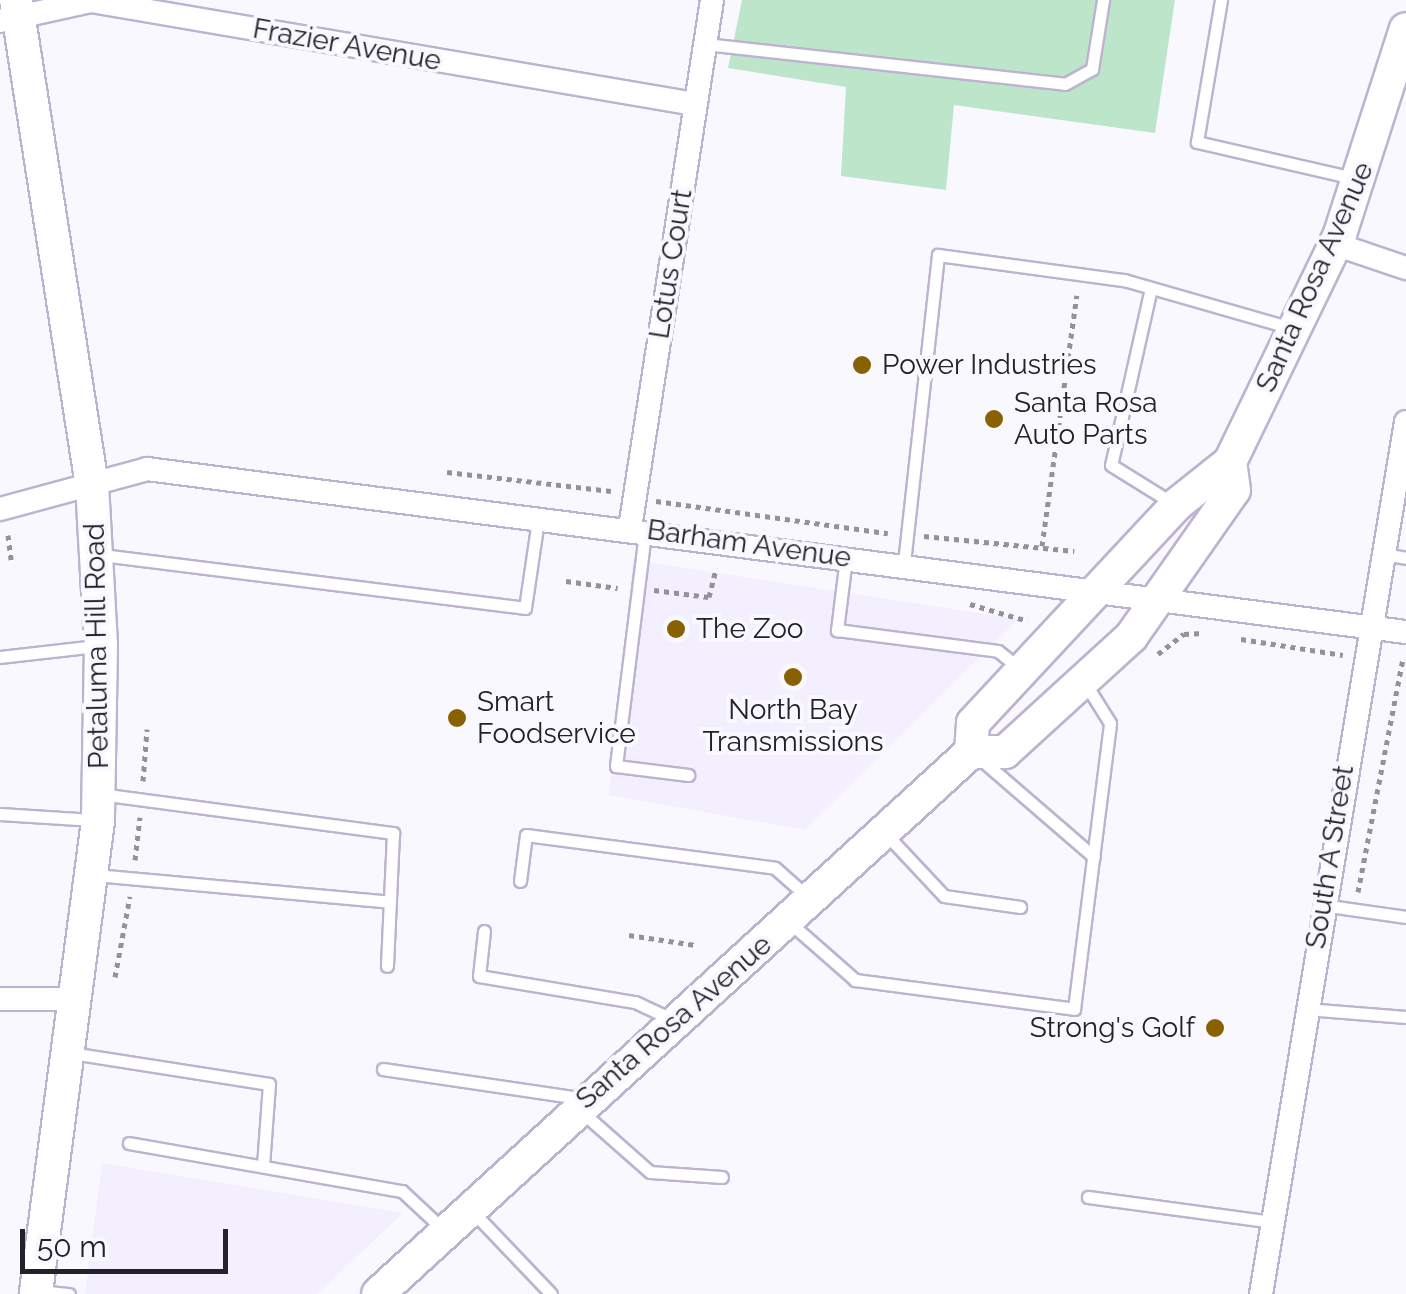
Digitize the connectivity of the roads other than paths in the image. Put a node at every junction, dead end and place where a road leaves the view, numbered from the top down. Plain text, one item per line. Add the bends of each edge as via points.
1 (712, 0) edge
2 (1103, 0) edge
3 (1221, 0) edge
4 (12, 13) edge
5 (1406, 29) edge
6 (705, 44) junction
7 (695, 104) junction
8 (1362, 180) junction
9 (1335, 244) junction
10 (1406, 268) edge
11 (1151, 288) junction
12 (1295, 329) junction
13 (1406, 422) edge
14 (1230, 462) junction
15 (1401, 469) edge
16 (92, 484) junction
17 (1176, 505) junction
18 (0, 510) edge
19 (538, 516) junction
20 (638, 528) junction
21 (96, 554) junction
22 (1380, 554) junction
23 (846, 558) junction
24 (1406, 558) edge
25 (904, 563) junction
26 (1109, 587) junction
27 (1163, 596) junction
28 (1366, 625) junction
29 (1406, 632) edge
30 (101, 645) junction
31 (0, 657) edge
32 (1024, 671) junction
33 (1084, 682) junction
34 (971, 752) junction
35 (688, 774) dead end
36 (99, 808) junction
37 (0, 814) edge
38 (885, 833) junction
39 (1094, 857) junction
40 (91, 875) junction
41 (520, 881) dead end
42 (390, 902) junction
43 (1322, 905) junction
44 (1020, 907) dead end
45 (800, 911) junction
46 (1405, 914) edge
47 (484, 931) dead end
48 (386, 966) dead end
49 (0, 999) edge
50 (75, 999) junction
51 (1306, 1009) junction
52 (1406, 1017) edge
53 (675, 1020) junction
54 (67, 1052) junction
55 (383, 1069) dead end
56 (581, 1103) junction
57 (129, 1143) dead end
58 (263, 1165) junction
59 (722, 1177) dead end
60 (1088, 1197) dead end
61 (470, 1209) junction
62 (1272, 1222) junction
63 (445, 1231) junction
64 (36, 1292) edge
65 (69, 1294) edge
66 (378, 1294) edge
67 (551, 1294) edge
68 (1261, 1294) edge

1 - 6 street, Lotus Court
2 - 6 lane via 1092,69 1065,84
3 - 8 lane via 1197,142
4 - 7 street, Frazier Avenue via 91,1
4 - 16 main road, Petaluma Hill Road
5 - 8 main road, Santa Rosa Avenue
6 - 7 street, Lotus Court
7 - 20 street, Lotus Court via 635,498
8 - 9 main road, Santa Rosa Avenue
9 - 10 street
9 - 12 main road, Santa Rosa Avenue
11 - 12 lane
11 - 17 lane via 1111,465
11 - 25 lane via 938,254
12 - 14 main road, Santa Rosa Avenue
13 - 15 street, South A Street
14 - 17 main road, Santa Rosa Avenue
14 - 27 main road, Santa Rosa Avenue via 1234,490
15 - 22 street, South A Street
16 - 18 street, Barham Avenue
16 - 19 street, Barham Avenue via 147,468
16 - 21 main road, Petaluma Hill Road
17 - 26 main road, Santa Rosa Avenue
19 - 20 street, Barham Avenue
19 - 21 lane via 526,608
20 - 23 street, Barham Avenue
20 - 35 lane via 616,766
21 - 30 main road, Petaluma Hill Road
22 - 24 lane
22 - 28 street, South A Street
23 - 25 street, Barham Avenue
23 - 32 lane via 837,630 998,650
25 - 26 street, Barham Avenue
26 - 27 street, Barham Avenue
26 - 32 main road, Santa Rosa Avenue
27 - 28 street, Barham Avenue
27 - 33 main road, Santa Rosa Avenue
28 - 29 street, Barham Avenue
28 - 43 street, South A Street
30 - 31 lane
30 - 36 main road, Petaluma Hill Road
32 - 34 main road, Santa Rosa Avenue via 974,723
33 - 34 main road, Santa Rosa Avenue via 1005,752
33 - 39 lane via 1110,722
34 - 38 main road, Santa Rosa Avenue
34 - 39 lane
36 - 37 lane
36 - 40 main road, Petaluma Hill Road
36 - 42 lane via 141,801 393,832
38 - 44 lane via 944,896
38 - 45 main road, Santa Rosa Avenue
39 - 45 lane via 1074,1008 856,980
40 - 42 lane
40 - 50 main road, Petaluma Hill Road
41 - 45 lane via 526,835 775,868
42 - 48 lane
43 - 46 lane
43 - 51 street, South A Street
45 - 53 main road, Santa Rosa Avenue
47 - 53 lane via 479,976 634,1002
49 - 50 street
50 - 54 main road, Petaluma Hill Road
51 - 52 lane
51 - 62 street, South A Street
53 - 56 main road, Santa Rosa Avenue
54 - 58 lane via 269,1084
54 - 64 main road, Petaluma Hill Road
55 - 56 lane
56 - 59 lane via 650,1172
56 - 61 main road, Santa Rosa Avenue
57 - 58 lane
58 - 63 lane via 402,1191
60 - 62 lane
61 - 63 main road, Santa Rosa Avenue
61 - 67 lane
62 - 68 street, South A Street
63 - 66 main road, Santa Rosa Avenue
64 - 65 lane

